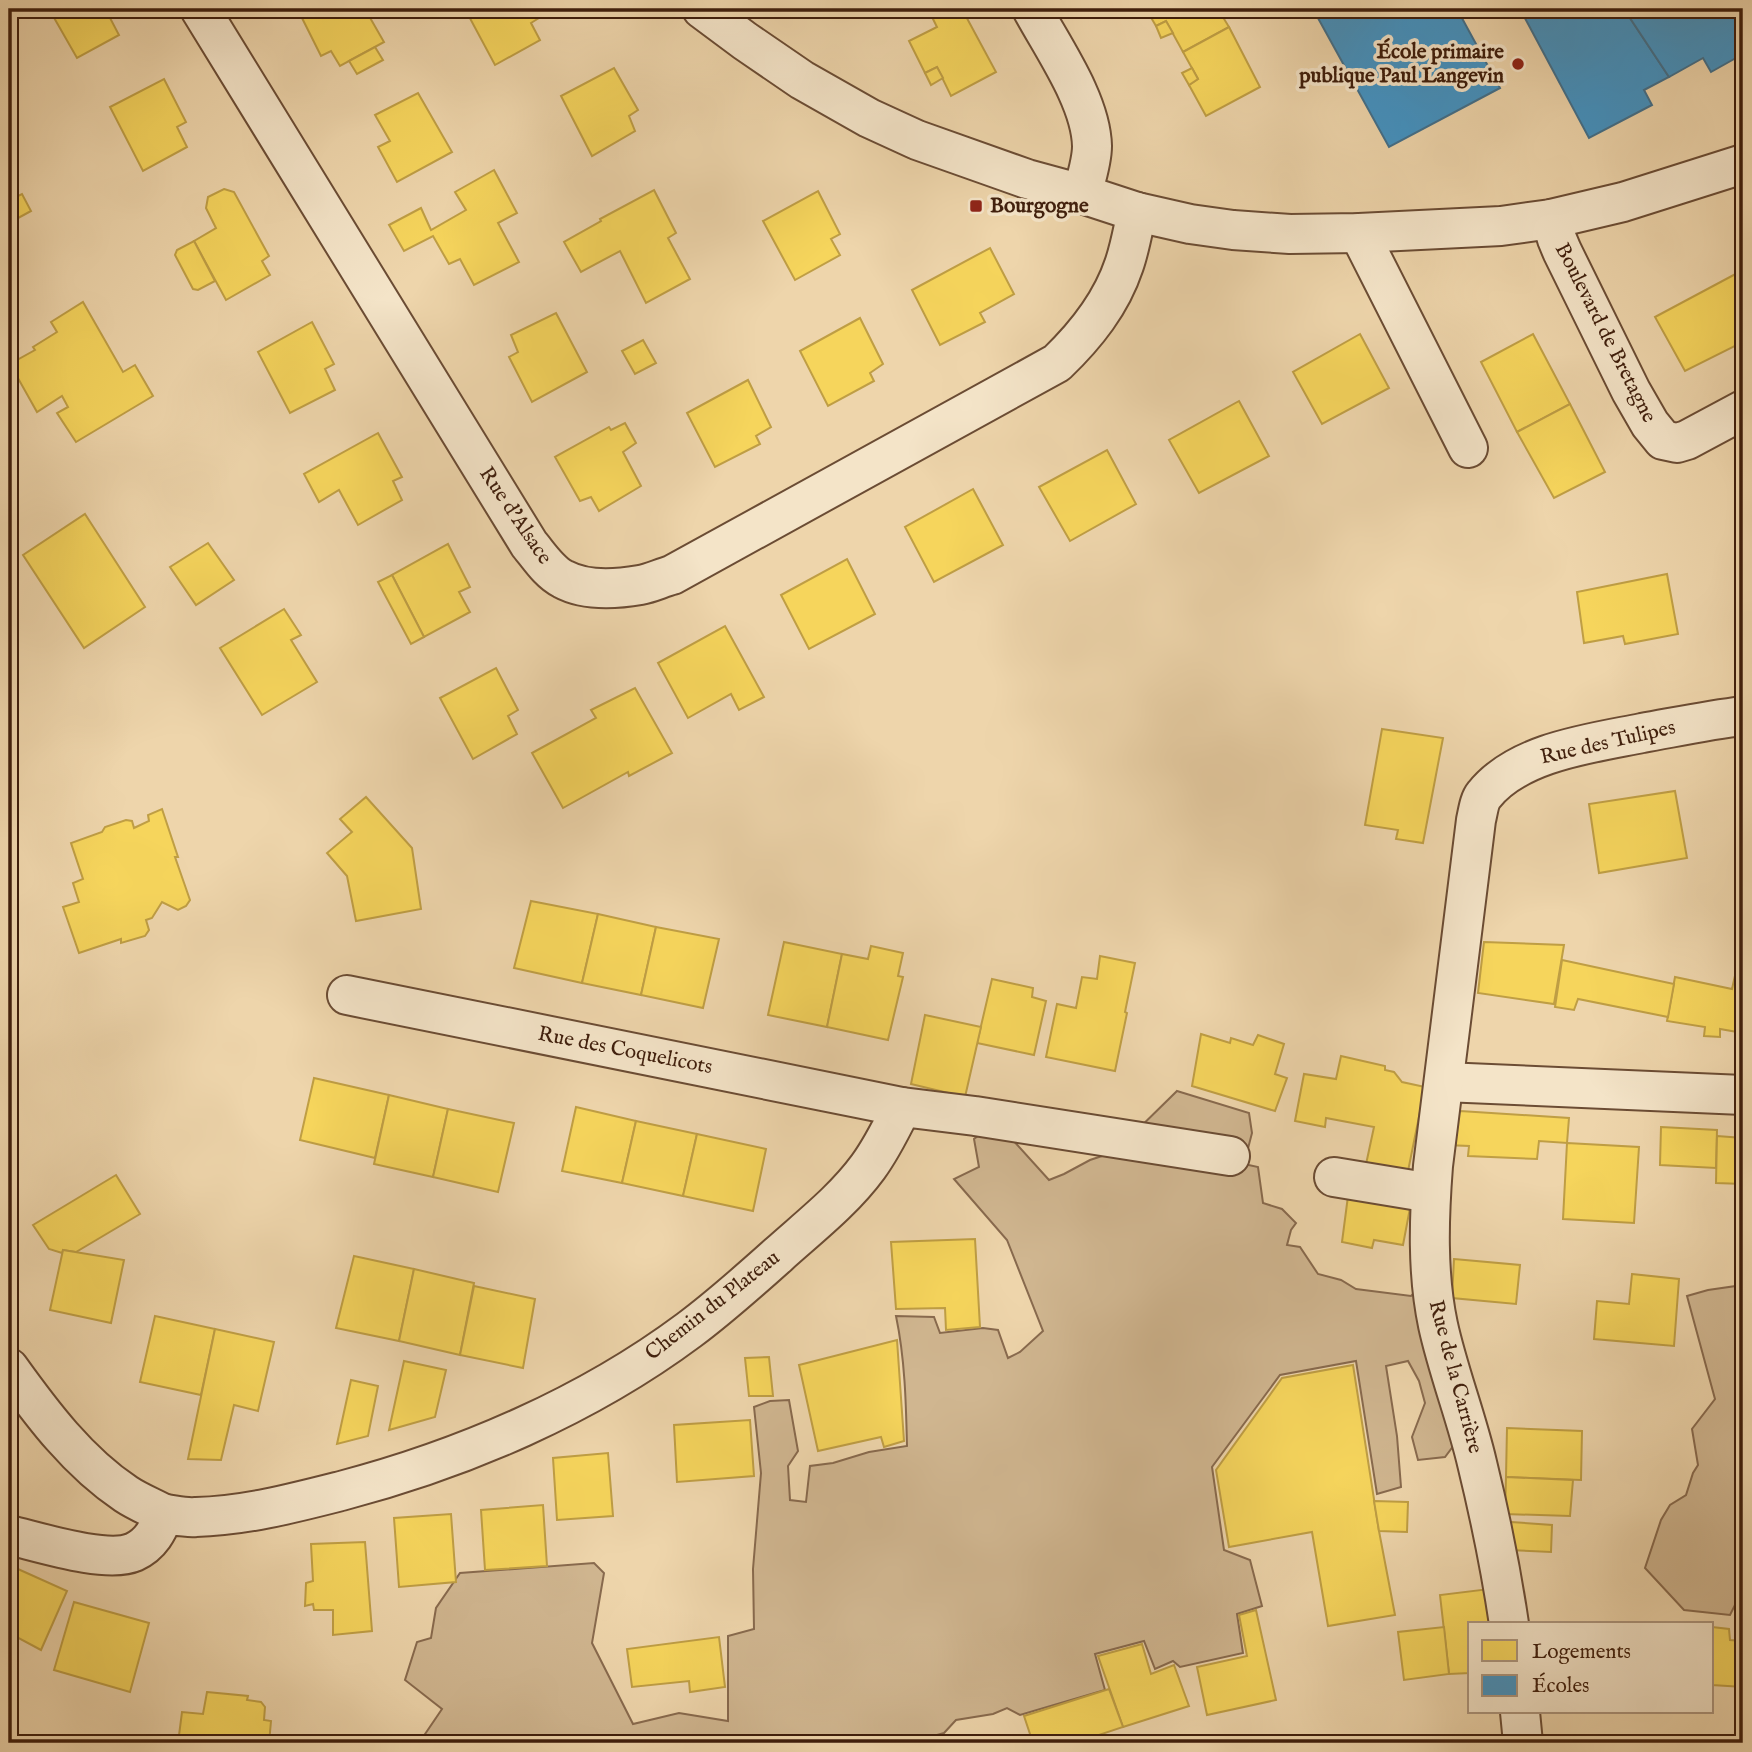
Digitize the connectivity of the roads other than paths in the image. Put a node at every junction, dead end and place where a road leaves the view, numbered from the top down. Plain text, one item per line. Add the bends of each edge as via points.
1 (200, 9) edge
2 (702, 9) edge
3 (1032, 9) edge
4 (1743, 164) edge
5 (1082, 194) junction
6 (1138, 212) junction
7 (1551, 219) junction
8 (1359, 233) junction
9 (1743, 410) edge
10 (1468, 448) dead end
11 (1743, 716) edge
12 (347, 995) dead end
13 (1454, 1002) joint
14 (1444, 1082) junction
15 (1743, 1095) edge
16 (902, 1107) junction
17 (1230, 1156) dead end
18 (1334, 1177) dead end
19 (1431, 1193) junction
20 (9, 1368) edge
21 (164, 1514) junction
22 (9, 1535) edge
23 (1509, 1622) edge
24 (1520, 1714) edge
25 (1523, 1743) edge

1 - 6 street, Rue d'Alsace via 529,544 547,566 576,584 620,588 672,575 1057,363 1091,328 1117,282
2 - 5 street, Boulevard de Bretagne via 802,80 869,118 950,152
3 - 5 street via 1088,119 1092,147
4 - 7 street, Boulevard de Bretagne
5 - 6 street, Boulevard de Bretagne
6 - 8 street, Boulevard de Bretagne via 1233,230
7 - 8 street, Boulevard de Bretagne
7 - 9 street, Boulevard de Bretagne via 1562,251 1631,391 1663,440 1687,440
8 - 10 street
11 - 13 street, Rue des Tulipes via 1570,748 1535,759 1494,784 1482,797 1476,820
12 - 16 street, Rue des Coquelicots
13 - 14 street, Rue de la Carrière
14 - 15 street
14 - 19 street, Rue de la Carrière
16 - 17 street
16 - 21 street, Chemin du Plateau via 868,1167 810,1227 688,1331 599,1388 499,1437 377,1482 250,1511 194,1518
18 - 19 street
19 - 23 street, Rue de la Carrière via 1430,1257 1437,1322 1477,1460
20 - 21 street via 98,1473
21 - 22 street via 152,1539 132,1553 95,1554
24 - 25 street

